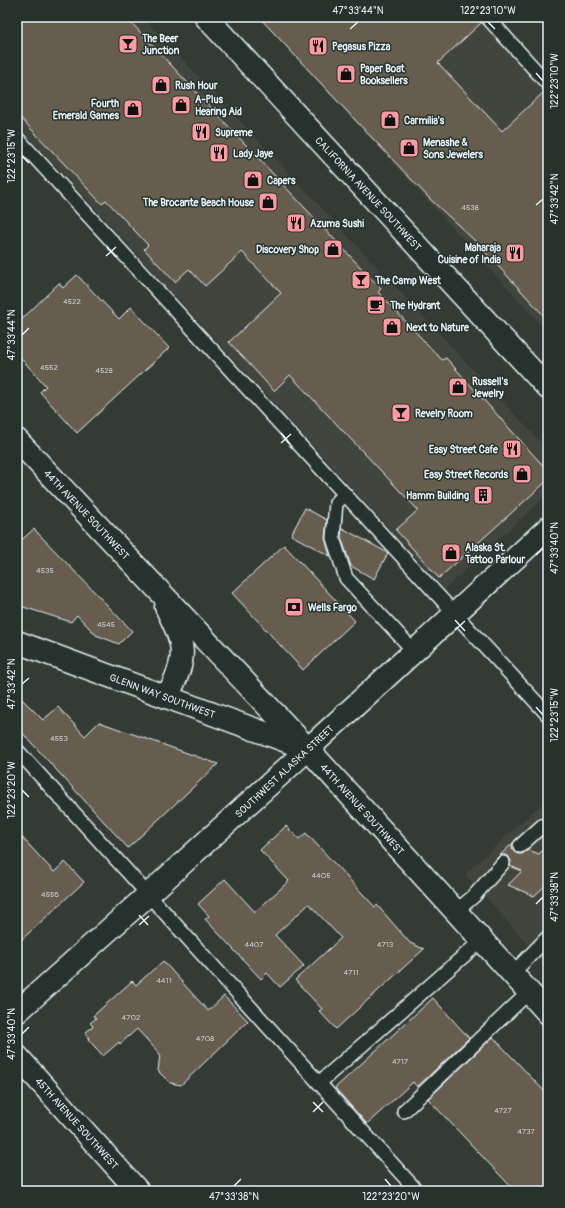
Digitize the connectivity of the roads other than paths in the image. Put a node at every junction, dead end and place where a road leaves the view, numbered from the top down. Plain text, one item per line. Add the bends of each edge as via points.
1 (206, 17) edge
2 (487, 17) edge
3 (548, 84) edge
4 (17, 138) edge
5 (548, 388) edge
6 (17, 440) edge
7 (345, 494) junction
8 (548, 528) edge
9 (158, 589) junction
10 (454, 614) junction
11 (17, 642) edge
12 (414, 652) junction
13 (167, 697) junction
14 (548, 715) edge
15 (308, 749) junction
16 (17, 750) edge
17 (548, 825) edge
18 (520, 846) dead end
19 (503, 863) dead end
20 (149, 894) junction
21 (455, 912) junction
22 (548, 937) edge
23 (482, 940) junction
24 (512, 974) junction
25 (529, 992) junction
26 (17, 1012) edge
27 (548, 1012) edge
28 (17, 1056) edge
29 (319, 1083) junction
30 (404, 1111) dead end
31 (138, 1191) edge
32 (417, 1191) edge

1 - 5 street, CALIFORNIA AVENUE SOUTHWEST
2 - 3 lane
4 - 7 lane
6 - 9 street, 44TH AVENUE SOUTHWEST
7 - 10 lane
7 - 12 lane via 336,503 333,538 346,578
8 - 10 street, SOUTHWEST ALASKA STREET
9 - 13 street, 44TH AVENUE SOUTHWEST via 182,645 178,675
9 - 15 street, 44TH AVENUE SOUTHWEST
10 - 12 street, SOUTHWEST ALASKA STREET
10 - 14 lane
11 - 13 street, GLENN WAY SOUTHWEST
12 - 15 street, SOUTHWEST ALASKA STREET
13 - 15 street, GLENN WAY SOUTHWEST
15 - 20 street, SOUTHWEST ALASKA STREET
15 - 21 street, 44TH AVENUE SOUTHWEST
16 - 20 lane
17 - 18 lane via 542,826
19 - 21 lane via 474,896
20 - 26 street, SOUTHWEST ALASKA STREET
20 - 29 lane
21 - 23 street, 44TH AVENUE SOUTHWEST
22 - 24 lane
23 - 24 street, 44TH AVENUE SOUTHWEST
23 - 29 lane
24 - 25 street, 44TH AVENUE SOUTHWEST
25 - 27 street, 44TH AVENUE SOUTHWEST
25 - 30 lane
28 - 31 street, 45TH AVENUE SOUTHWEST
29 - 32 lane

